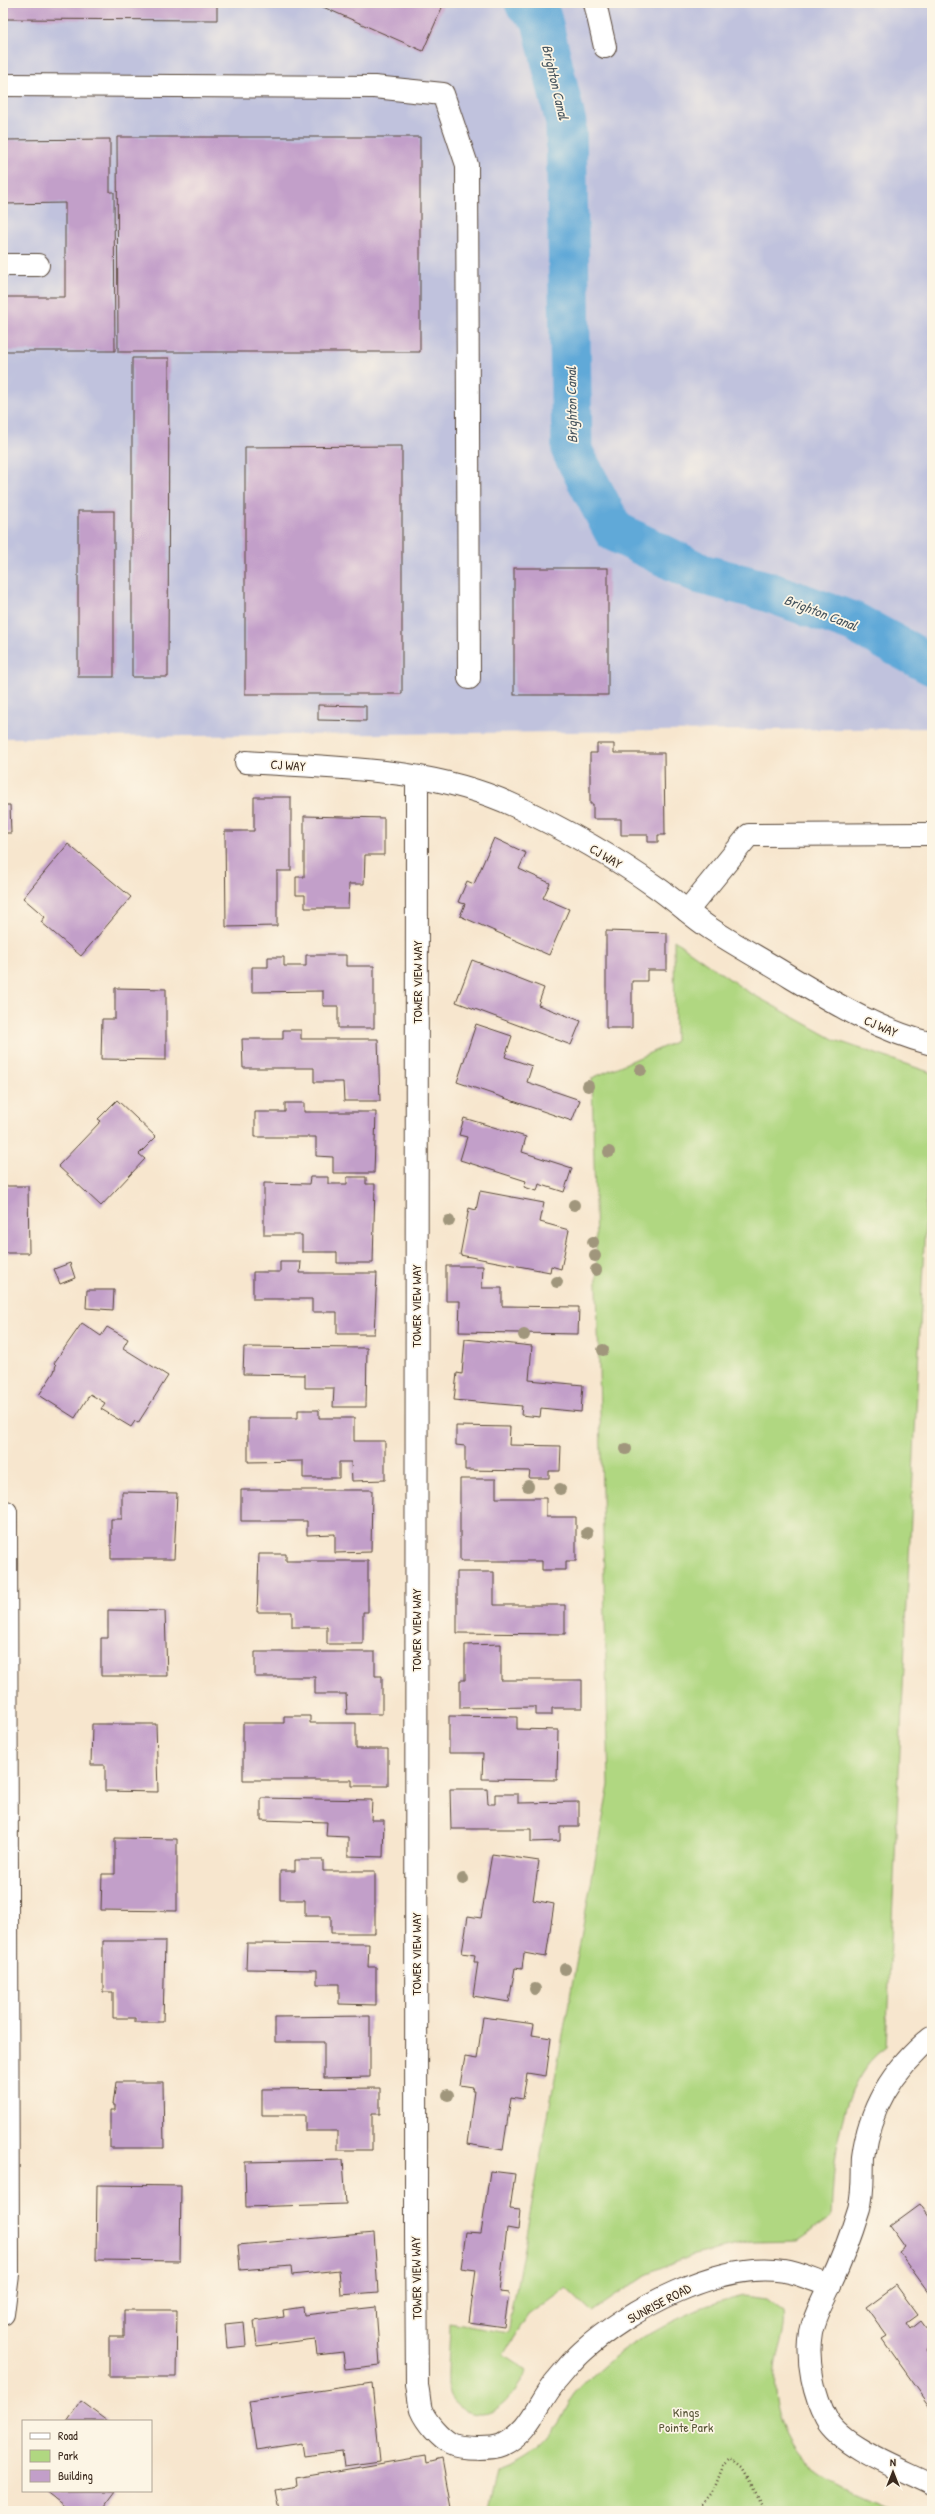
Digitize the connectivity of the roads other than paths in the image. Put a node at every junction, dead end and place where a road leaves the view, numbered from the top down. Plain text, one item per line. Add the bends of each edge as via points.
1 (595, 3) edge
2 (605, 47) dead end
3 (3, 85) edge
4 (3, 265) edge
5 (38, 265) dead end
6 (469, 678) dead end
7 (246, 762) dead end
8 (417, 777) junction
9 (928, 834) dead end
10 (687, 911) junction
11 (932, 1044) edge
12 (4, 1512) edge
13 (932, 2037) edge
14 (830, 2286) junction
15 (3, 2314) edge
16 (477, 2448) joint
17 (932, 2484) edge

1 - 2 street
3 - 6 street via 374,87 443,94 466,165
4 - 5 street
7 - 8 street, CJ WAY via 369,770
8 - 10 street, CJ WAY via 471,788 515,806 655,886
8 - 16 street, TOWER VIEW WAY via 417,2386 421,2410 435,2430 452,2444
9 - 10 street via 749,835
10 - 11 street, CJ WAY via 709,928 849,1012 910,1039
12 - 15 street via 8,2274
13 - 14 street via 894,2073 873,2114 864,2157 862,2202 849,2244
14 - 16 street, SUNRISE ROAD via 784,2271 751,2270 719,2275 682,2288 612,2328 582,2352 554,2384 534,2417 517,2434 501,2445
14 - 17 street via 817,2310 810,2334 811,2374 828,2422 846,2442

